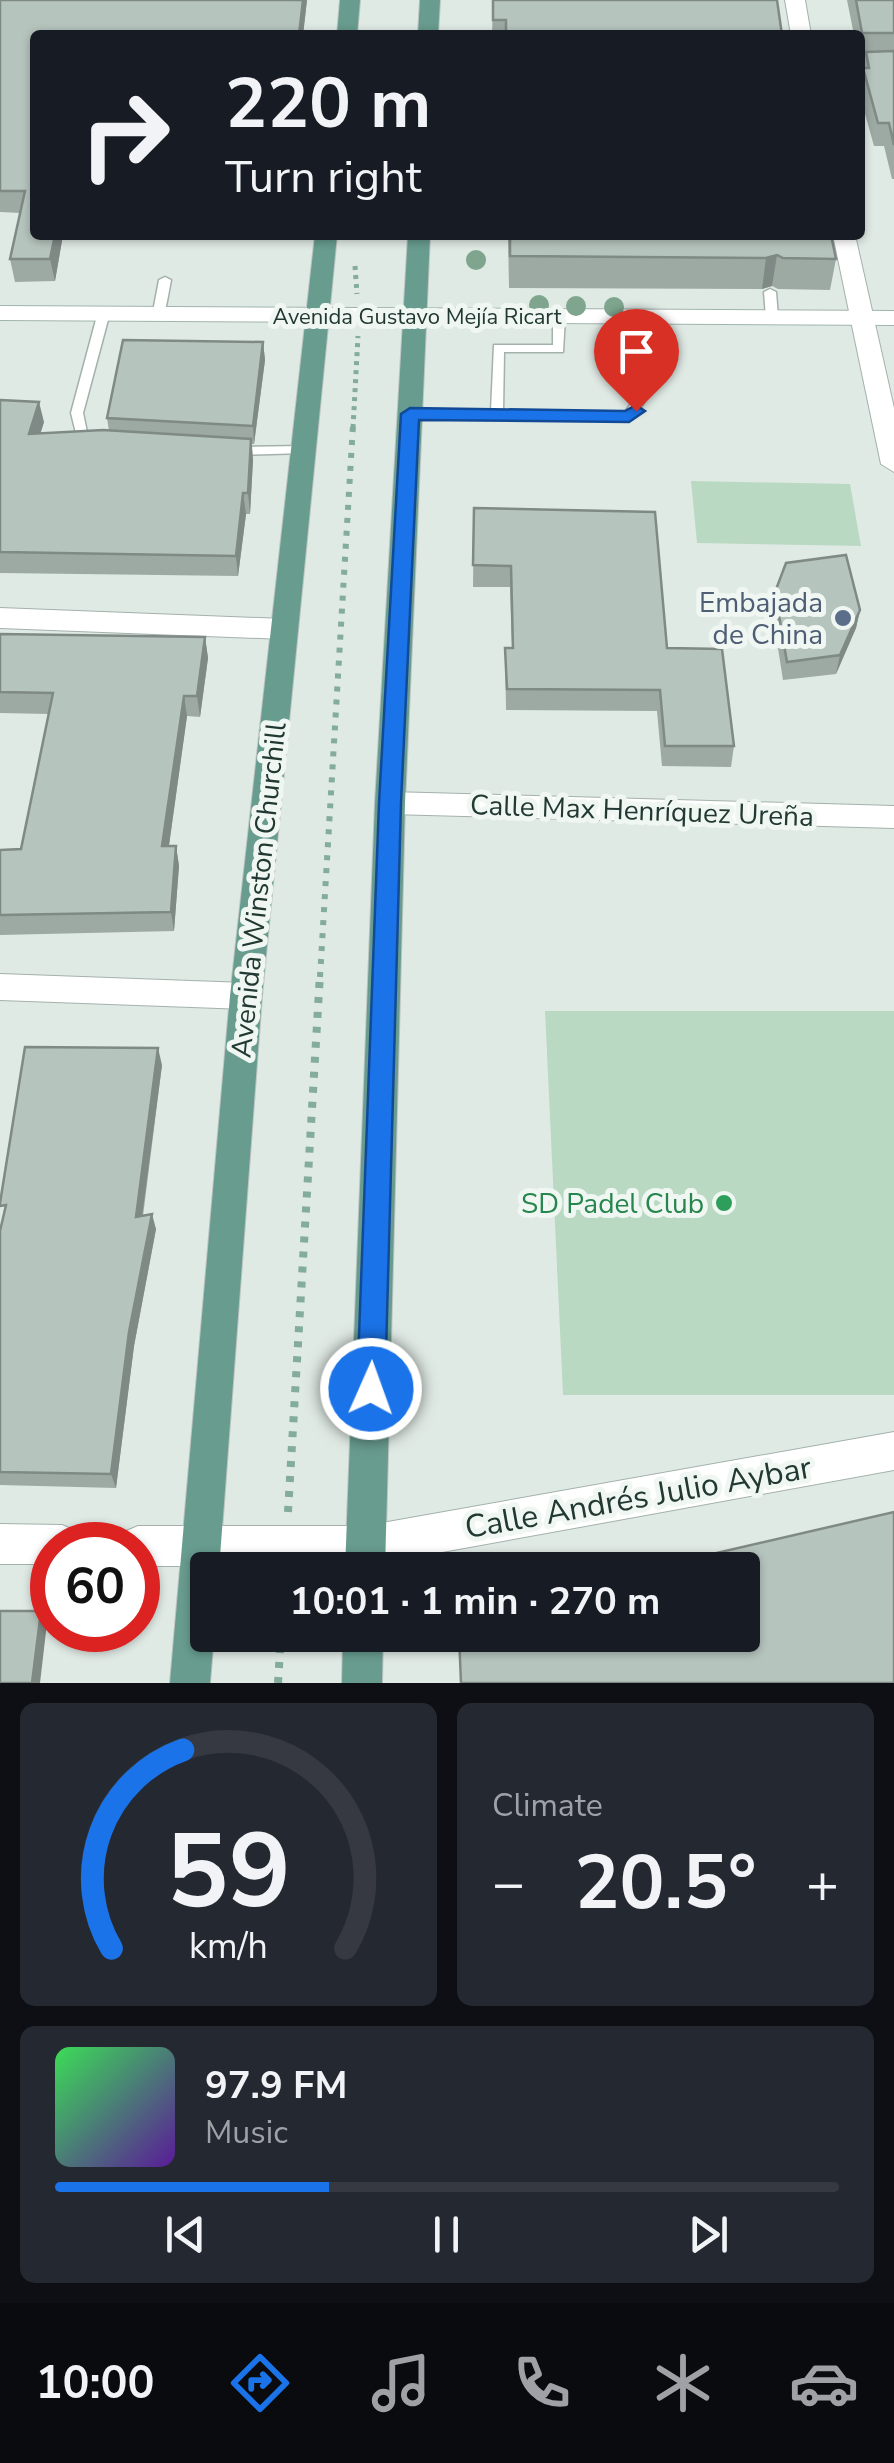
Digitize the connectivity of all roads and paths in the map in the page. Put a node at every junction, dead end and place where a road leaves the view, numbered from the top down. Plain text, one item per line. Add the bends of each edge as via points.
1 (350, 0) edge
2 (430, 0) edge
3 (796, 0) edge
4 (347, 30) edge
5 (428, 30) edge
6 (800, 30) edge
7 (326, 240) edge
8 (419, 240) edge
9 (845, 240) edge
10 (355, 260) dead end
11 (165, 280) dead end
12 (0, 313) edge
13 (318, 315) junction
14 (104, 316) junction
15 (416, 316) junction
16 (559, 316) junction
17 (632, 316) junction
18 (158, 317) junction
19 (359, 317) junction
20 (862, 318) junction
21 (894, 318) edge
22 (410, 414) junction
23 (497, 415) junction
24 (108, 444) edge
25 (218, 450) edge
26 (302, 450) junction
27 (894, 464) edge
28 (0, 618) edge
29 (284, 629) junction
30 (390, 803) junction
31 (894, 817) edge
32 (0, 987) edge
33 (246, 996) junction
34 (894, 1451) edge
35 (0, 1544) edge
36 (30, 1544) edge
37 (160, 1546) edge
38 (286, 1546) junction
39 (202, 1547) junction
40 (326, 1552) edge
41 (365, 1552) edge
42 (395, 1552) edge
43 (280, 1652) edge
44 (363, 1652) edge
45 (190, 1683) edge
46 (278, 1683) edge
47 (362, 1683) edge

1 - 4 main road
2 - 5 main road
3 - 6 street
7 - 13 main road, Avenida Winston Churchill
8 - 15 main road
9 - 20 street
10 - 19 path
11 - 18 lane
12 - 14 street, Avenida Gustavo Mejía Ricart
13 - 18 street, Avenida Gustavo Mejía Ricart
13 - 19 street, Avenida Gustavo Mejía Ricart
13 - 26 main road, Avenida Winston Churchill
14 - 18 street, Avenida Gustavo Mejía Ricart
14 - 24 lane via 77,413 90,443
15 - 16 street, Avenida Gustavo Mejía Ricart
15 - 19 street, Avenida Gustavo Mejía Ricart
15 - 22 main road
16 - 17 street, Avenida Gustavo Mejía Ricart
16 - 23 lane via 559,349 498,348
17 - 20 street, Avenida Gustavo Mejía Ricart via 771,305
17 - 23 lane via 638,401 629,416
19 - 38 path
20 - 21 street, Avenida Gustavo Mejía Ricart
20 - 27 street
22 - 23 lane
22 - 30 main road
25 - 26 lane
26 - 29 main road, Avenida Winston Churchill
28 - 29 street
29 - 33 main road, Avenida Winston Churchill
30 - 31 street, Calle Max Henríquez Ureña
30 - 41 main road
32 - 33 street
33 - 39 main road, Avenida Winston Churchill
34 - 42 street, Calle Andrés Julio Aybar
35 - 36 street
37 - 39 street, Calle Andrés Julio Aybar
38 - 39 street, Calle Andrés Julio Aybar
38 - 40 street, Calle Andrés Julio Aybar
39 - 45 main road, Avenida Winston Churchill
43 - 46 path
44 - 47 main road

